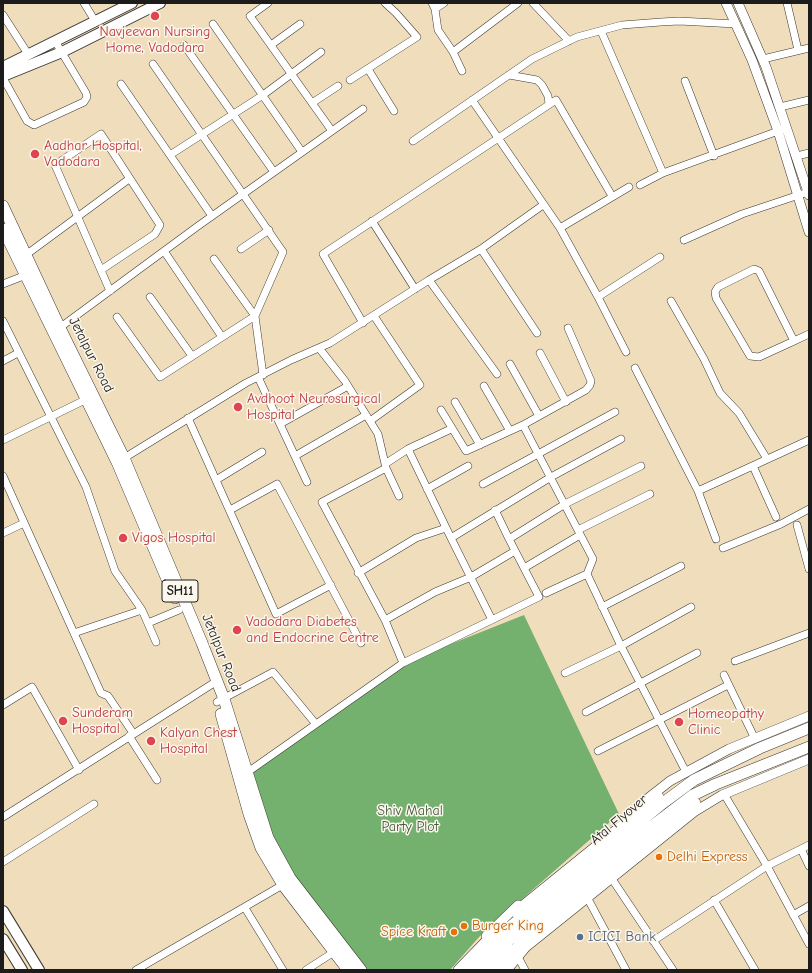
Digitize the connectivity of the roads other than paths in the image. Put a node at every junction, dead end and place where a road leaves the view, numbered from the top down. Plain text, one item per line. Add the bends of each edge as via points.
1 (84, 3) edge
2 (132, 3) edge
3 (160, 3) edge
4 (268, 3) edge
5 (385, 3) edge
6 (444, 3) edge
7 (518, 3) edge
8 (534, 3) edge
9 (726, 3) edge
10 (738, 3) edge
11 (787, 3) edge
12 (433, 6) edge
13 (3, 15) edge
14 (95, 21) junction
15 (214, 24) dead end
16 (300, 24) dead end
17 (736, 24) junction
18 (600, 31) junction
19 (55, 41) junction
20 (569, 41) junction
21 (184, 45) dead end
22 (271, 45) junction
23 (809, 48) edge
24 (798, 50) junction
25 (62, 52) junction
26 (320, 52) dead end
27 (453, 52) junction
28 (28, 54) junction
29 (762, 59) junction
30 (153, 64) dead end
31 (3, 67) edge
32 (368, 69) junction
33 (462, 71) dead end
34 (292, 73) junction
35 (509, 75) junction
36 (3, 77) edge
37 (350, 80) dead end
38 (685, 81) dead end
39 (121, 84) dead end
40 (338, 86) dead end
41 (263, 95) junction
42 (472, 100) junction
43 (809, 100) edge
44 (312, 103) junction
45 (549, 104) junction
46 (780, 107) junction
47 (363, 109) dead end
48 (394, 112) dead end
49 (233, 114) junction
50 (783, 129) junction
51 (332, 131) junction
52 (203, 133) junction
53 (497, 138) junction
54 (413, 141) dead end
55 (302, 152) junction
56 (809, 153) edge
57 (170, 155) junction
58 (714, 156) junction
59 (797, 156) junction
60 (274, 172) junction
61 (663, 173) junction
62 (129, 179) junction
63 (640, 184) dead end
64 (629, 187) dead end
65 (244, 193) junction
66 (805, 194) edge
67 (612, 196) junction
68 (543, 205) junction
69 (3, 206) edge
70 (212, 216) junction
71 (78, 217) junction
72 (372, 221) junction
73 (3, 228) edge
74 (560, 228) junction
75 (268, 230) junction
76 (809, 232) edge
77 (684, 240) dead end
78 (7, 246) edge
79 (241, 249) dead end
80 (481, 249) junction
81 (164, 251) junction
82 (23, 257) junction
83 (660, 257) dead end
84 (214, 259) dead end
85 (100, 270) junction
86 (26, 275) junction
87 (429, 280) junction
88 (3, 284) edge
89 (415, 289) junction
90 (110, 291) junction
91 (598, 296) junction
92 (150, 297) dead end
93 (671, 301) dead end
94 (255, 316) junction
95 (374, 316) junction
96 (117, 317) dead end
97 (3, 322) edge
98 (363, 323) junction
99 (568, 328) dead end
100 (57, 330) junction
101 (537, 333) dead end
102 (809, 334) edge
103 (222, 337) junction
104 (794, 341) junction
105 (319, 348) junction
106 (626, 352) dead end
107 (18, 353) junction
108 (540, 353) dead end
109 (192, 356) junction
110 (3, 361) edge
111 (510, 364) dead end
112 (635, 368) dead end
113 (497, 374) dead end
114 (260, 376) junction
115 (348, 386) junction
116 (484, 386) dead end
117 (90, 397) junction
118 (455, 402) dead end
119 (566, 402) junction
120 (441, 410) dead end
121 (615, 412) dead end
122 (539, 416) junction
123 (50, 417) junction
124 (188, 418) junction
125 (368, 418) junction
126 (280, 424) junction
127 (523, 425) junction
128 (451, 429) junction
129 (510, 431) junction
130 (621, 439) dead end
131 (3, 440) edge
132 (809, 440) edge
133 (480, 445) junction
134 (408, 449) junction
135 (262, 452) dead end
136 (538, 453) junction
137 (295, 456) junction
138 (767, 459) junction
139 (120, 460) junction
140 (385, 466) junction
141 (468, 466) dead end
142 (642, 466) dead end
143 (753, 466) junction
144 (3, 476) edge
145 (551, 477) junction
146 (216, 480) junction
147 (307, 482) dead end
148 (483, 484) dead end
149 (427, 489) junction
150 (698, 491) junction
151 (650, 494) dead end
152 (399, 496) dead end
153 (565, 504) junction
154 (809, 509) edge
155 (230, 510) junction
156 (495, 510) junction
157 (776, 516) dead end
158 (24, 523) junction
159 (797, 525) dead end
160 (446, 528) junction
161 (3, 533) edge
162 (579, 533) junction
163 (451, 538) junction
164 (508, 539) junction
165 (716, 539) dead end
166 (723, 548) dead end
167 (515, 551) junction
168 (682, 566) dead end
169 (524, 568) junction
170 (809, 570) edge
171 (358, 573) junction
172 (586, 574) junction
173 (470, 577) junction
174 (331, 585) junction
175 (546, 594) dead end
176 (602, 607) junction
177 (691, 607) dead end
178 (142, 610) junction
179 (179, 610) junction
180 (385, 620) junction
181 (492, 620) junction
182 (148, 623) junction
183 (74, 633) junction
184 (809, 633) edge
185 (156, 642) dead end
186 (361, 643) dead end
187 (621, 646) junction
188 (697, 653) dead end
189 (735, 661) dead end
190 (403, 663) junction
191 (565, 673) dead end
192 (724, 675) dead end
193 (214, 683) junction
194 (641, 684) junction
195 (728, 685) junction
196 (220, 701) junction
197 (3, 705) edge
198 (586, 712) dead end
199 (809, 716) edge
200 (660, 720) junction
201 (315, 723) junction
202 (809, 728) edge
203 (131, 735) junction
204 (755, 739) junction
205 (809, 748) edge
206 (598, 751) dead end
207 (809, 759) edge
208 (79, 770) junction
209 (686, 772) junction
210 (244, 774) junction
211 (707, 774) junction
212 (158, 780) dead end
213 (716, 784) junction
214 (724, 794) junction
215 (94, 804) dead end
216 (3, 817) edge
217 (809, 845) edge
218 (800, 849) junction
219 (3, 862) edge
220 (767, 866) junction
221 (809, 866) edge
222 (612, 879) junction
223 (287, 882) junction
224 (588, 898) junction
225 (714, 900) junction
226 (809, 906) edge
227 (245, 908) junction
228 (3, 911) edge
229 (793, 915) junction
230 (3, 939) edge
231 (654, 941) junction
232 (809, 944) edge
233 (334, 952) junction
234 (518, 957) junction
235 (22, 970) edge
236 (39, 970) edge
237 (136, 970) edge
238 (284, 970) edge
239 (306, 970) edge
240 (348, 970) edge
241 (361, 970) edge
242 (459, 970) edge
243 (472, 970) edge
244 (485, 970) edge
245 (497, 970) edge
246 (507, 970) edge
247 (525, 970) edge
248 (626, 970) edge
249 (673, 970) edge
250 (755, 970) edge

1 - 14 street
2 - 14 main road
3 - 25 main road
4 - 22 street via 250,16
5 - 32 street via 417,37
6 - 12 street
7 - 27 street
8 - 20 street
9 - 17 street
10 - 29 street
11 - 24 street
12 - 27 street via 438,30
13 - 28 street
14 - 19 main road
15 - 41 street
16 - 22 street
17 - 18 street via 679,20 622,25
17 - 50 street
18 - 20 street
18 - 61 street
19 - 25 street
19 - 28 main road
20 - 35 street via 532,59
21 - 49 street
22 - 34 street
23 - 24 street
24 - 29 street
25 - 36 main road
25 - 36 street via 87,98 84,102 40,124 34,125 27,121
26 - 34 street
27 - 33 street
28 - 31 main road
29 - 46 street
30 - 52 street
32 - 37 street
32 - 48 street
34 - 41 street
34 - 44 street
35 - 42 street
35 - 45 street via 537,80 545,90
38 - 58 street
39 - 57 street
40 - 44 street
41 - 49 street
41 - 55 street
42 - 53 street
42 - 54 street
43 - 46 street
44 - 51 street
45 - 53 street
45 - 67 street via 556,100
46 - 50 street
47 - 51 street
49 - 52 street
49 - 60 street
50 - 58 street
50 - 59 street
50 - 66 street
51 - 55 street
52 - 57 street
52 - 65 street
53 - 68 street
53 - 72 street
55 - 60 street
56 - 59 street
57 - 70 street
58 - 61 street
59 - 66 street
60 - 65 street
61 - 63 street
62 - 71 street
62 - 71 street via 101,134 55,166
62 - 85 street via 160,225 155,234
64 - 67 street
65 - 70 street
65 - 75 street
66 - 76 street
66 - 77 street via 742,214
67 - 74 street
68 - 74 street
68 - 80 street
69 - 82 main road, Jetalpur Road / SH11
70 - 81 street
71 - 82 street
71 - 85 street
72 - 89 street
72 - 98 street via 322,254
73 - 78 main road, Jetalpur Road / SH11
74 - 91 street
75 - 79 street
75 - 94 street via 283,252
78 - 82 main road, Jetalpur Road / SH11
80 - 87 street
80 - 101 street
81 - 90 street
81 - 103 street
82 - 86 main road, Jetalpur Road / SH11
82 - 100 main road, Jetalpur Road / SH11
83 - 91 street
84 - 94 street
85 - 90 street
86 - 88 street
86 - 100 main road, Jetalpur Road / SH11
87 - 89 street
87 - 113 street
89 - 95 street
90 - 100 street
91 - 106 street
92 - 109 street
93 - 138 street via 720,393 739,413
94 - 103 street
94 - 114 street
95 - 98 street
95 - 125 street via 420,385
96 - 109 street via 160,376
97 - 107 street
98 - 105 street
99 - 119 street via 591,381 589,388
100 - 117 main road, Jetalpur Road / SH11
102 - 104 street
103 - 109 street
104 - 104 street via 759,357 750,356 716,298 715,292 718,288 754,270 760,271
105 - 114 street
105 - 115 street
107 - 110 street
107 - 123 street
108 - 119 street
111 - 122 street
112 - 150 street
114 - 124 street
114 - 126 street
115 - 125 street
115 - 126 street
116 - 129 street
117 - 123 street
117 - 139 main road, Jetalpur Road / SH11
118 - 133 street
119 - 122 street
120 - 128 street
121 - 136 street
122 - 127 street
123 - 131 street
123 - 178 street via 86,487 115,571
124 - 139 street
124 - 146 street
125 - 137 street
125 - 140 street via 378,434
126 - 137 street
127 - 129 street
127 - 136 street
128 - 133 street via 465,451
128 - 134 street
129 - 133 street
130 - 145 street
132 - 138 street
134 - 140 street
134 - 149 street
135 - 146 street
136 - 145 street
136 - 148 street
137 - 147 street
138 - 143 street
139 - 179 main road, Jetalpur Road / SH11
139 - 193 main road, Jetalpur Road / SH11
140 - 152 street
140 - 171 street via 322,502
141 - 149 street
142 - 153 street
143 - 150 street
143 - 157 street
144 - 158 street
145 - 153 street
145 - 156 street
146 - 155 street
149 - 160 street
150 - 165 street
151 - 162 street
153 - 162 street
153 - 164 street
154 - 166 street via 781,524
155 - 174 street via 277,484
155 - 174 street via 276,614
156 - 163 street
156 - 164 street
158 - 161 street
158 - 183 street
159 - 170 street
160 - 163 street
160 - 171 street via 416,538
162 - 169 street
162 - 172 street via 593,559
163 - 173 street
164 - 167 street
167 - 169 street
167 - 173 street
168 - 176 street
169 - 181 street via 539,597
171 - 180 street
172 - 175 street
172 - 176 street
173 - 180 street via 435,592
173 - 181 street
174 - 186 street
176 - 187 street
177 - 187 street
178 - 182 street
178 - 183 street
179 - 182 street, SH11
179 - 193 main road, Jetalpur Road / SH11
180 - 190 street
181 - 190 street
182 - 185 street
183 - 203 street via 101,693 108,696
184 - 189 street
187 - 191 street
187 - 194 street
188 - 194 street
190 - 201 street
192 - 195 street
193 - 196 main road, Jetalpur Road / SH11
193 - 203 street
194 - 198 street
194 - 200 street
195 - 200 street
195 - 204 street
196 - 201 street via 273,672
196 - 210 main road, Jetalpur Road / SH11
197 - 208 street via 32,687
199 - 204 street
200 - 206 street
200 - 209 street
201 - 210 street
202 - 211 main road, Atal Flyover
203 - 208 street
203 - 212 street
204 - 209 street via 729,749
205 - 213 main road, Atal Flyover
207 - 214 street
208 - 216 street
209 - 242 street via 656,793 521,902 476,945
210 - 223 main road, Jetalpur Road / SH11 via 256,837
211 - 242 main road via 688,777 664,793 532,898
211 - 243 main road, Atal Flyover via 662,803 504,932
213 - 244 main road, Atal Flyover via 694,795 601,865 509,940
213 - 245 main road via 708,794 656,832 527,937
214 - 220 street
214 - 222 street via 694,812
215 - 219 street
217 - 218 street
218 - 220 street
218 - 221 street
220 - 225 street
220 - 229 street
222 - 224 street
222 - 231 street
223 - 227 street
223 - 233 main road, Jetalpur Road / SH11
223 - 241 main road, Jetalpur Road / SH11
224 - 234 street via 526,947
224 - 248 street
225 - 231 street
225 - 250 street
226 - 229 street
227 - 237 street
227 - 238 street
228 - 236 main road
229 - 232 street
230 - 235 main road
231 - 249 street
233 - 239 street
233 - 240 main road, Jetalpur Road / SH11
234 - 246 street
234 - 247 street

